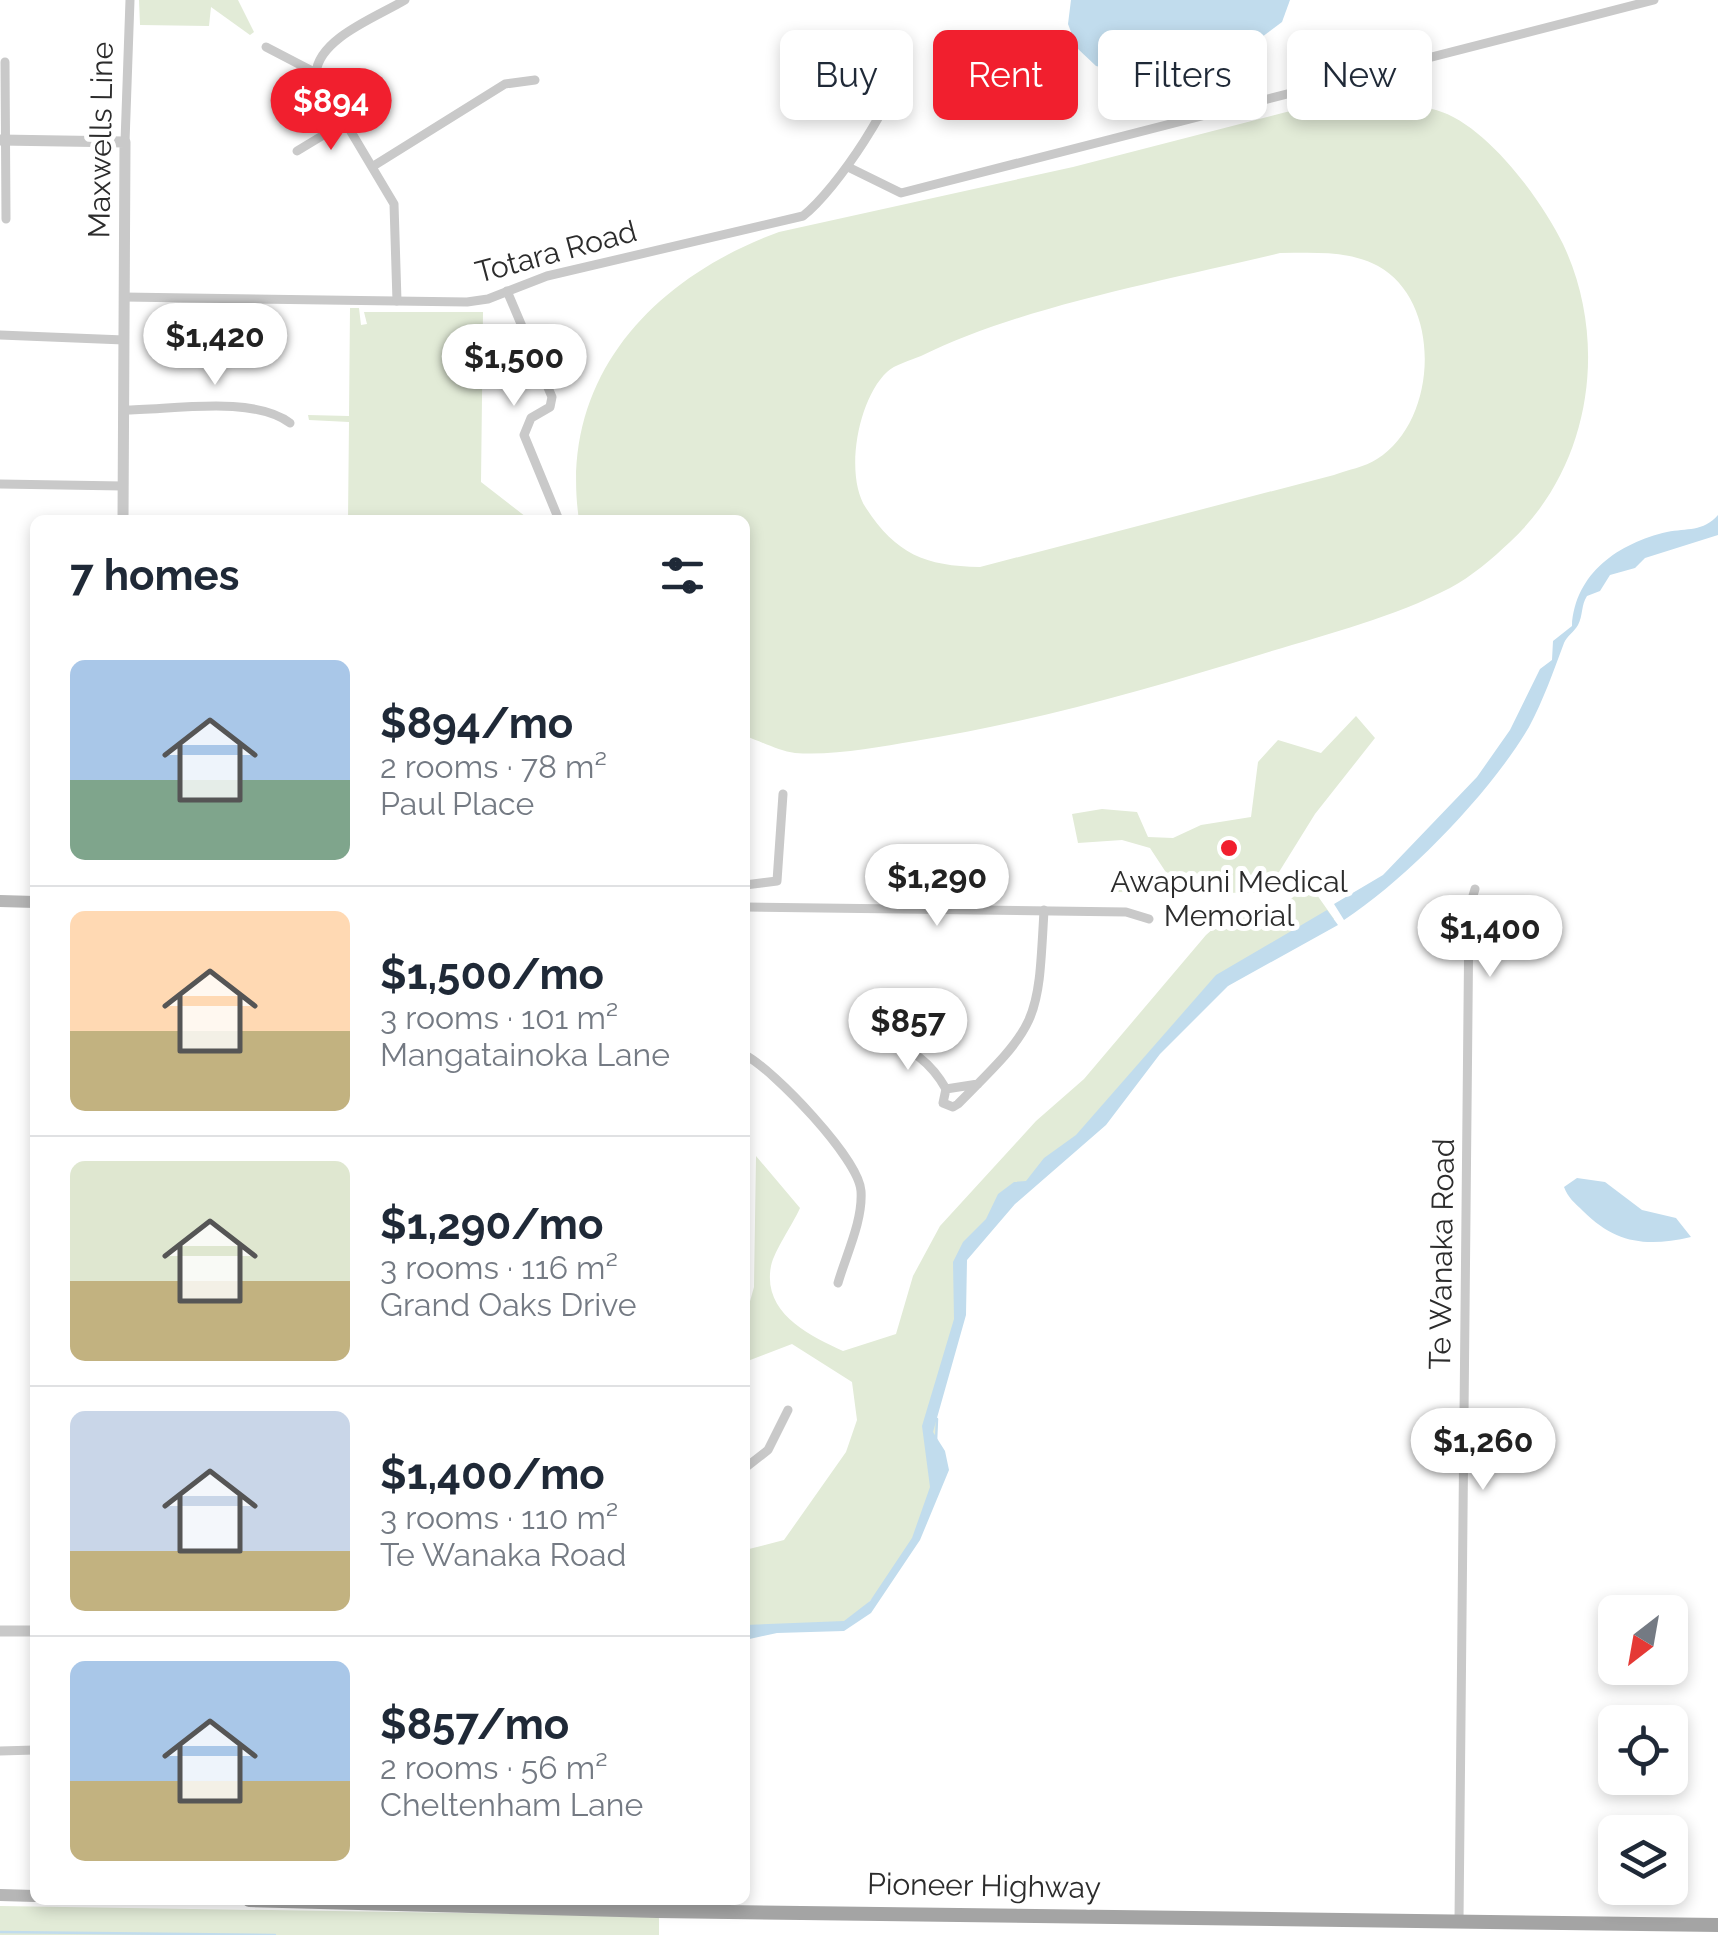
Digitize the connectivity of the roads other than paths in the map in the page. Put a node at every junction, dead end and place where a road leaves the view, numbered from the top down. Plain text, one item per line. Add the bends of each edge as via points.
1 (130, 0) edge
2 (404, 0) edge
3 (1654, 0) edge
4 (266, 47) dead end
5 (5, 62) dead end
6 (316, 73) junction
7 (535, 80) dead end
8 (874, 120) edge
9 (345, 122) junction
10 (2, 140) edge
11 (125, 142) junction
12 (297, 152) dead end
13 (375, 165) junction
14 (848, 166) junction
15 (6, 219) dead end
16 (507, 291) junction
17 (124, 297) junction
18 (397, 301) junction
19 (0, 335) edge
20 (124, 340) junction
21 (124, 410) junction
22 (290, 423) dead end
23 (0, 484) edge
24 (123, 486) junction
25 (122, 515) edge
26 (557, 515) edge
27 (783, 794) dead end
28 (750, 884) edge
29 (1476, 888) dead end
30 (0, 901) edge
31 (30, 902) edge
32 (750, 908) edge
33 (1044, 910) junction
34 (1149, 918) dead end
35 (883, 1040) dead end
36 (750, 1059) edge
37 (978, 1084) junction
38 (946, 1089) junction
39 (838, 1283) dead end
40 (788, 1410) dead end
41 (750, 1464) edge
42 (0, 1631) edge
43 (30, 1631) edge
44 (30, 1750) edge
45 (0, 1751) edge
46 (0, 1895) edge
47 (30, 1896) edge
48 (440, 1905) edge
49 (1459, 1920) junction
50 (1718, 1925) edge

1 - 11 street, Maxwells Line
2 - 6 street via 333,44
3 - 14 street via 900,193
4 - 6 street
5 - 10 street
6 - 9 street
7 - 13 street via 504,84
8 - 14 street, Totara Road
9 - 12 street
9 - 13 street
10 - 11 street
10 - 15 street
11 - 17 street, Maxwells Line
13 - 18 street via 398,221
14 - 16 street, Totara Road via 829,195 803,216
16 - 18 street, Totara Road via 467,302
16 - 26 street via 552,397 524,435
17 - 18 street, Totara Road
17 - 20 street, Maxwells Line
19 - 20 street
20 - 21 street, Maxwells Line
21 - 22 street via 250,407
21 - 24 street, Maxwells Line
23 - 24 street
24 - 25 street, Maxwells Line
27 - 28 street via 777,881
29 - 49 street, Te Wanaka Road via 1469,909
30 - 31 main road
32 - 33 street
33 - 34 street
33 - 37 street via 1034,1012 1008,1058
35 - 38 street via 922,1060
36 - 39 street via 855,1168 859,1210
37 - 38 street
37 - 38 street via 953,1107 940,1098
40 - 41 street via 768,1450
42 - 43 street
44 - 45 street
46 - 47 main road
48 - 49 main road, Pioneer Highway
49 - 50 main road, Pioneer Highway

